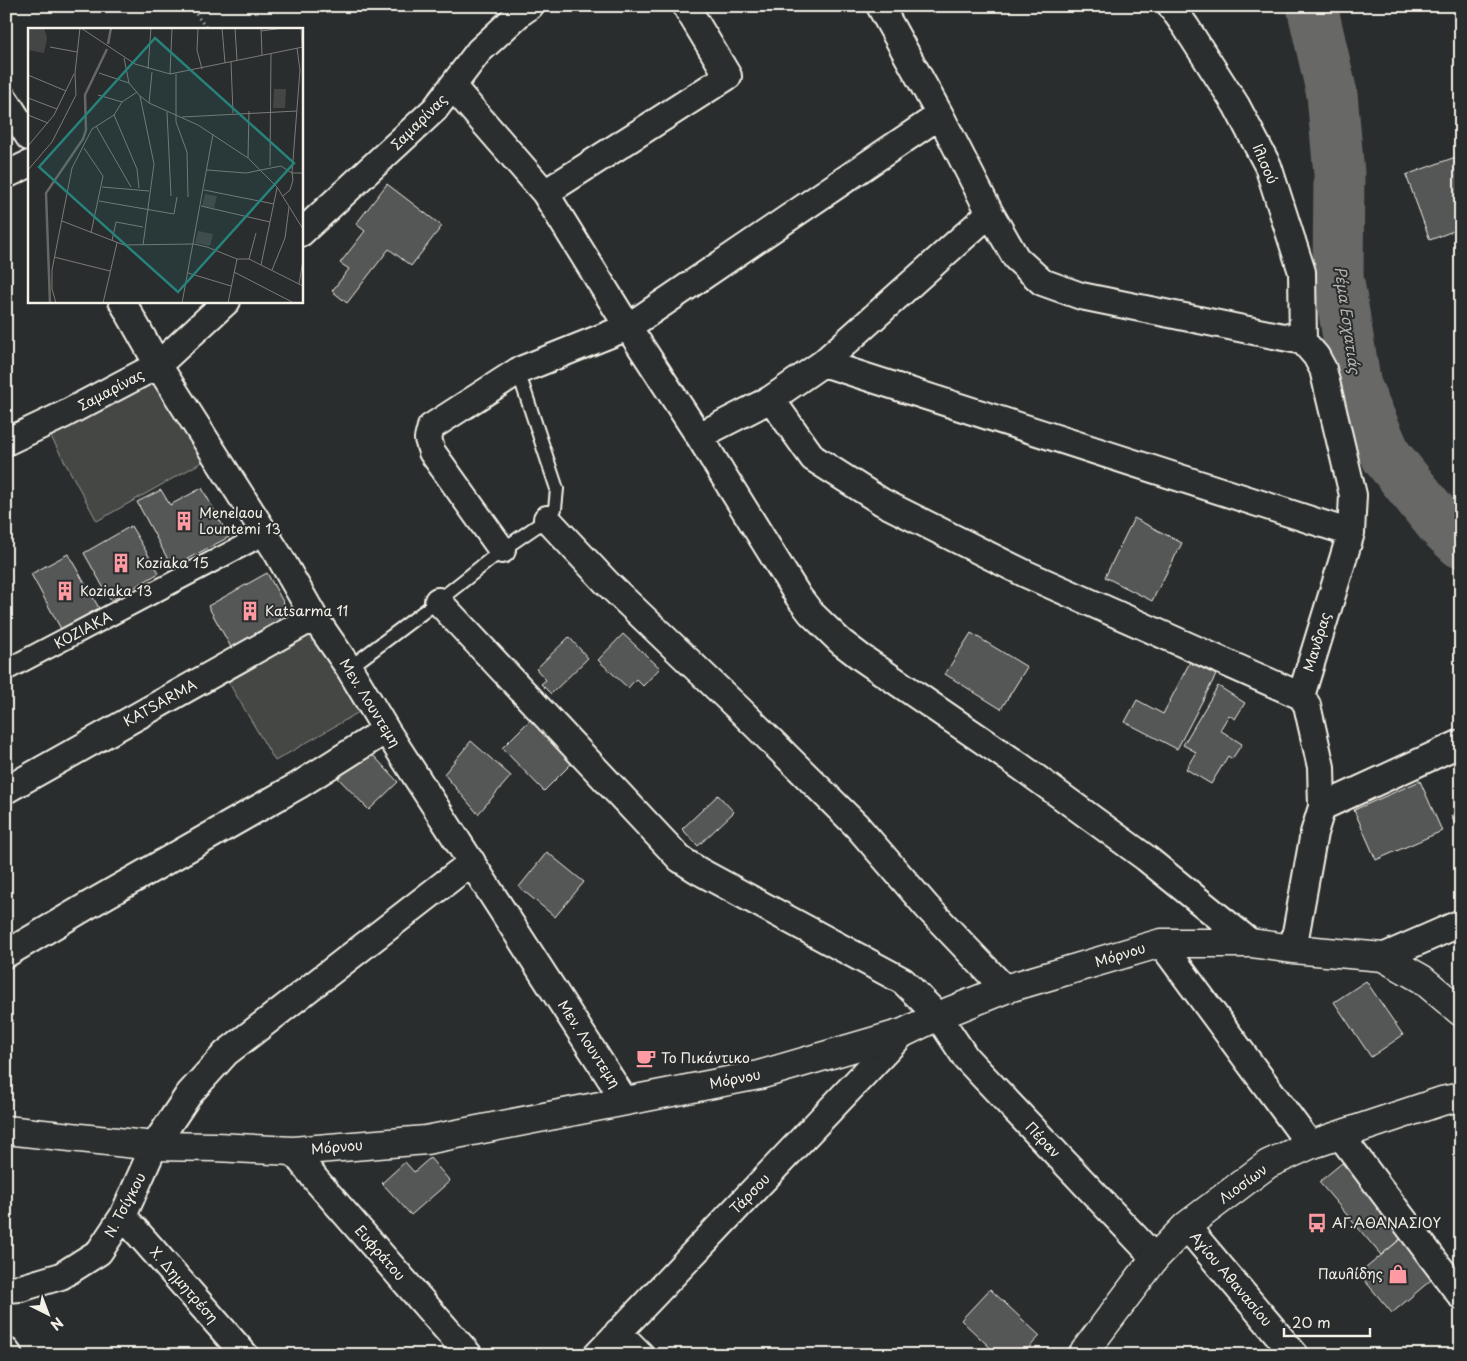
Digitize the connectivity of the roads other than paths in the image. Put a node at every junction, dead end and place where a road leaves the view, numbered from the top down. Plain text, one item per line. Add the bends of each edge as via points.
1 (530, 6) edge
2 (686, 6) edge
3 (880, 6) edge
4 (1171, 6) edge
5 (453, 87) junction
6 (6, 101) edge
7 (940, 115) junction
8 (28, 135) edge
9 (28, 164) edge
10 (6, 175) edge
11 (546, 193) junction
12 (990, 213) junction
13 (302, 232) edge
14 (123, 302) edge
15 (226, 302) edge
16 (628, 327) junction
17 (1303, 341) junction
18 (824, 363) junction
19 (158, 365) junction
20 (518, 371) junction
21 (771, 399) junction
22 (699, 436) junction
23 (6, 442) edge
24 (547, 518) junction
25 (1351, 533) junction
26 (265, 534) junction
27 (502, 550) junction
28 (438, 601) junction
29 (314, 617) junction
30 (349, 668) junction
31 (6, 670) edge
32 (1301, 696) junction
33 (386, 730) junction
34 (1461, 742) edge
35 (6, 790) edge
36 (1322, 807) junction
37 (472, 862) junction
38 (1461, 923) edge
39 (1161, 943) junction
40 (1251, 943) junction
41 (1293, 949) junction
42 (6, 954) edge
43 (1383, 957) junction
44 (1005, 989) junction
45 (1461, 1012) edge
46 (938, 1016) junction
47 (902, 1033) junction
48 (1461, 1097) edge
49 (625, 1101) junction
50 (6, 1130) edge
51 (1340, 1135) junction
52 (1310, 1145) junction
53 (154, 1146) junction
54 (293, 1151) junction
55 (122, 1216) junction
56 (1186, 1226) junction
57 (1155, 1258) junction
58 (6, 1289) edge
59 (1461, 1296) edge
60 (618, 1332) junction
61 (6, 1351) edge
62 (9, 1355) edge
63 (245, 1355) edge
64 (469, 1355) edge
65 (597, 1355) edge
66 (641, 1355) edge
67 (1082, 1355) edge
68 (1295, 1355) edge

1 - 5 street, Σαμαρίνας via 480,51
2 - 11 street via 728,76
3 - 7 street
4 - 17 street, Ιλισού via 1236,105 1268,166 1302,272
5 - 11 street
5 - 13 street, Σαμαρίνας via 435,109
6 - 8 street
7 - 12 street
7 - 16 street
9 - 10 street
11 - 16 street
12 - 17 street via 1016,258 1042,282 1082,296
12 - 18 street
14 - 19 street, Μεν. Λουντεμη
15 - 19 street, Σαμαρίνας
16 - 20 street
16 - 22 street
17 - 25 street, Μανδρας via 1323,369 1353,495
18 - 21 street
18 - 25 street
19 - 23 street, Σαμαρίνας
19 - 26 street, Μεν. Λουντεμη
20 - 24 lane via 557,489 555,509
20 - 27 street via 431,427 428,439 432,452
21 - 22 street
21 - 32 street via 813,458 882,502 1026,574
22 - 40 street via 798,596 841,642 1146,858
24 - 27 lane
24 - 44 street via 606,582 857,826 927,907
25 - 32 street, Μανδρας
26 - 29 street, Μεν. Λουντεμη
26 - 31 street, KOZIAKA
27 - 28 lane
28 - 30 lane
28 - 46 street, Πέραν via 680,859 903,981
29 - 30 street, Μεν. Λουντεμη
29 - 35 street, KATSARMA
30 - 33 street, Μεν. Λουντεμη
32 - 36 street via 1307,705 1321,767
33 - 37 street, Μεν. Λουντεμη
33 - 42 street via 299,785
34 - 36 street
36 - 41 street via 1314,833
37 - 49 street, Μεν. Λουντεμη
37 - 53 street, Ν. Τσίγκου via 226,1053 189,1094
38 - 43 street
39 - 40 street, Μόρνου
39 - 44 street, Μόρνου
39 - 52 street
40 - 41 street, Μόρνου
41 - 43 street, Μόρνου
43 - 45 street, Μόρνου via 1422,979
44 - 46 street, Μόρνου
46 - 47 street, Μόρνου
46 - 57 street, Πέραν via 966,1058
47 - 49 street, Μόρνου via 759,1075
47 - 60 street, Τάρσου
48 - 51 street, Λιοσίων
49 - 54 street, Μόρνου via 426,1140
50 - 53 street, Μόρνου
51 - 52 street, Λιοσίων
51 - 59 street
52 - 56 street, Λιοσίων via 1268,1164
53 - 54 street, Μόρνου
53 - 55 street, Ν. Τσίγκου
54 - 64 street, Ευφράτου
55 - 58 street, Ν. Τσίγκου via 99,1252 61,1276
55 - 63 street, Χ. Δημητρέση
56 - 57 street, Λιοσίων
56 - 68 street, Αγίου Αθανασίου
57 - 67 street, Λιοσίων
60 - 65 street, Τάρσου
60 - 66 street
61 - 62 street

